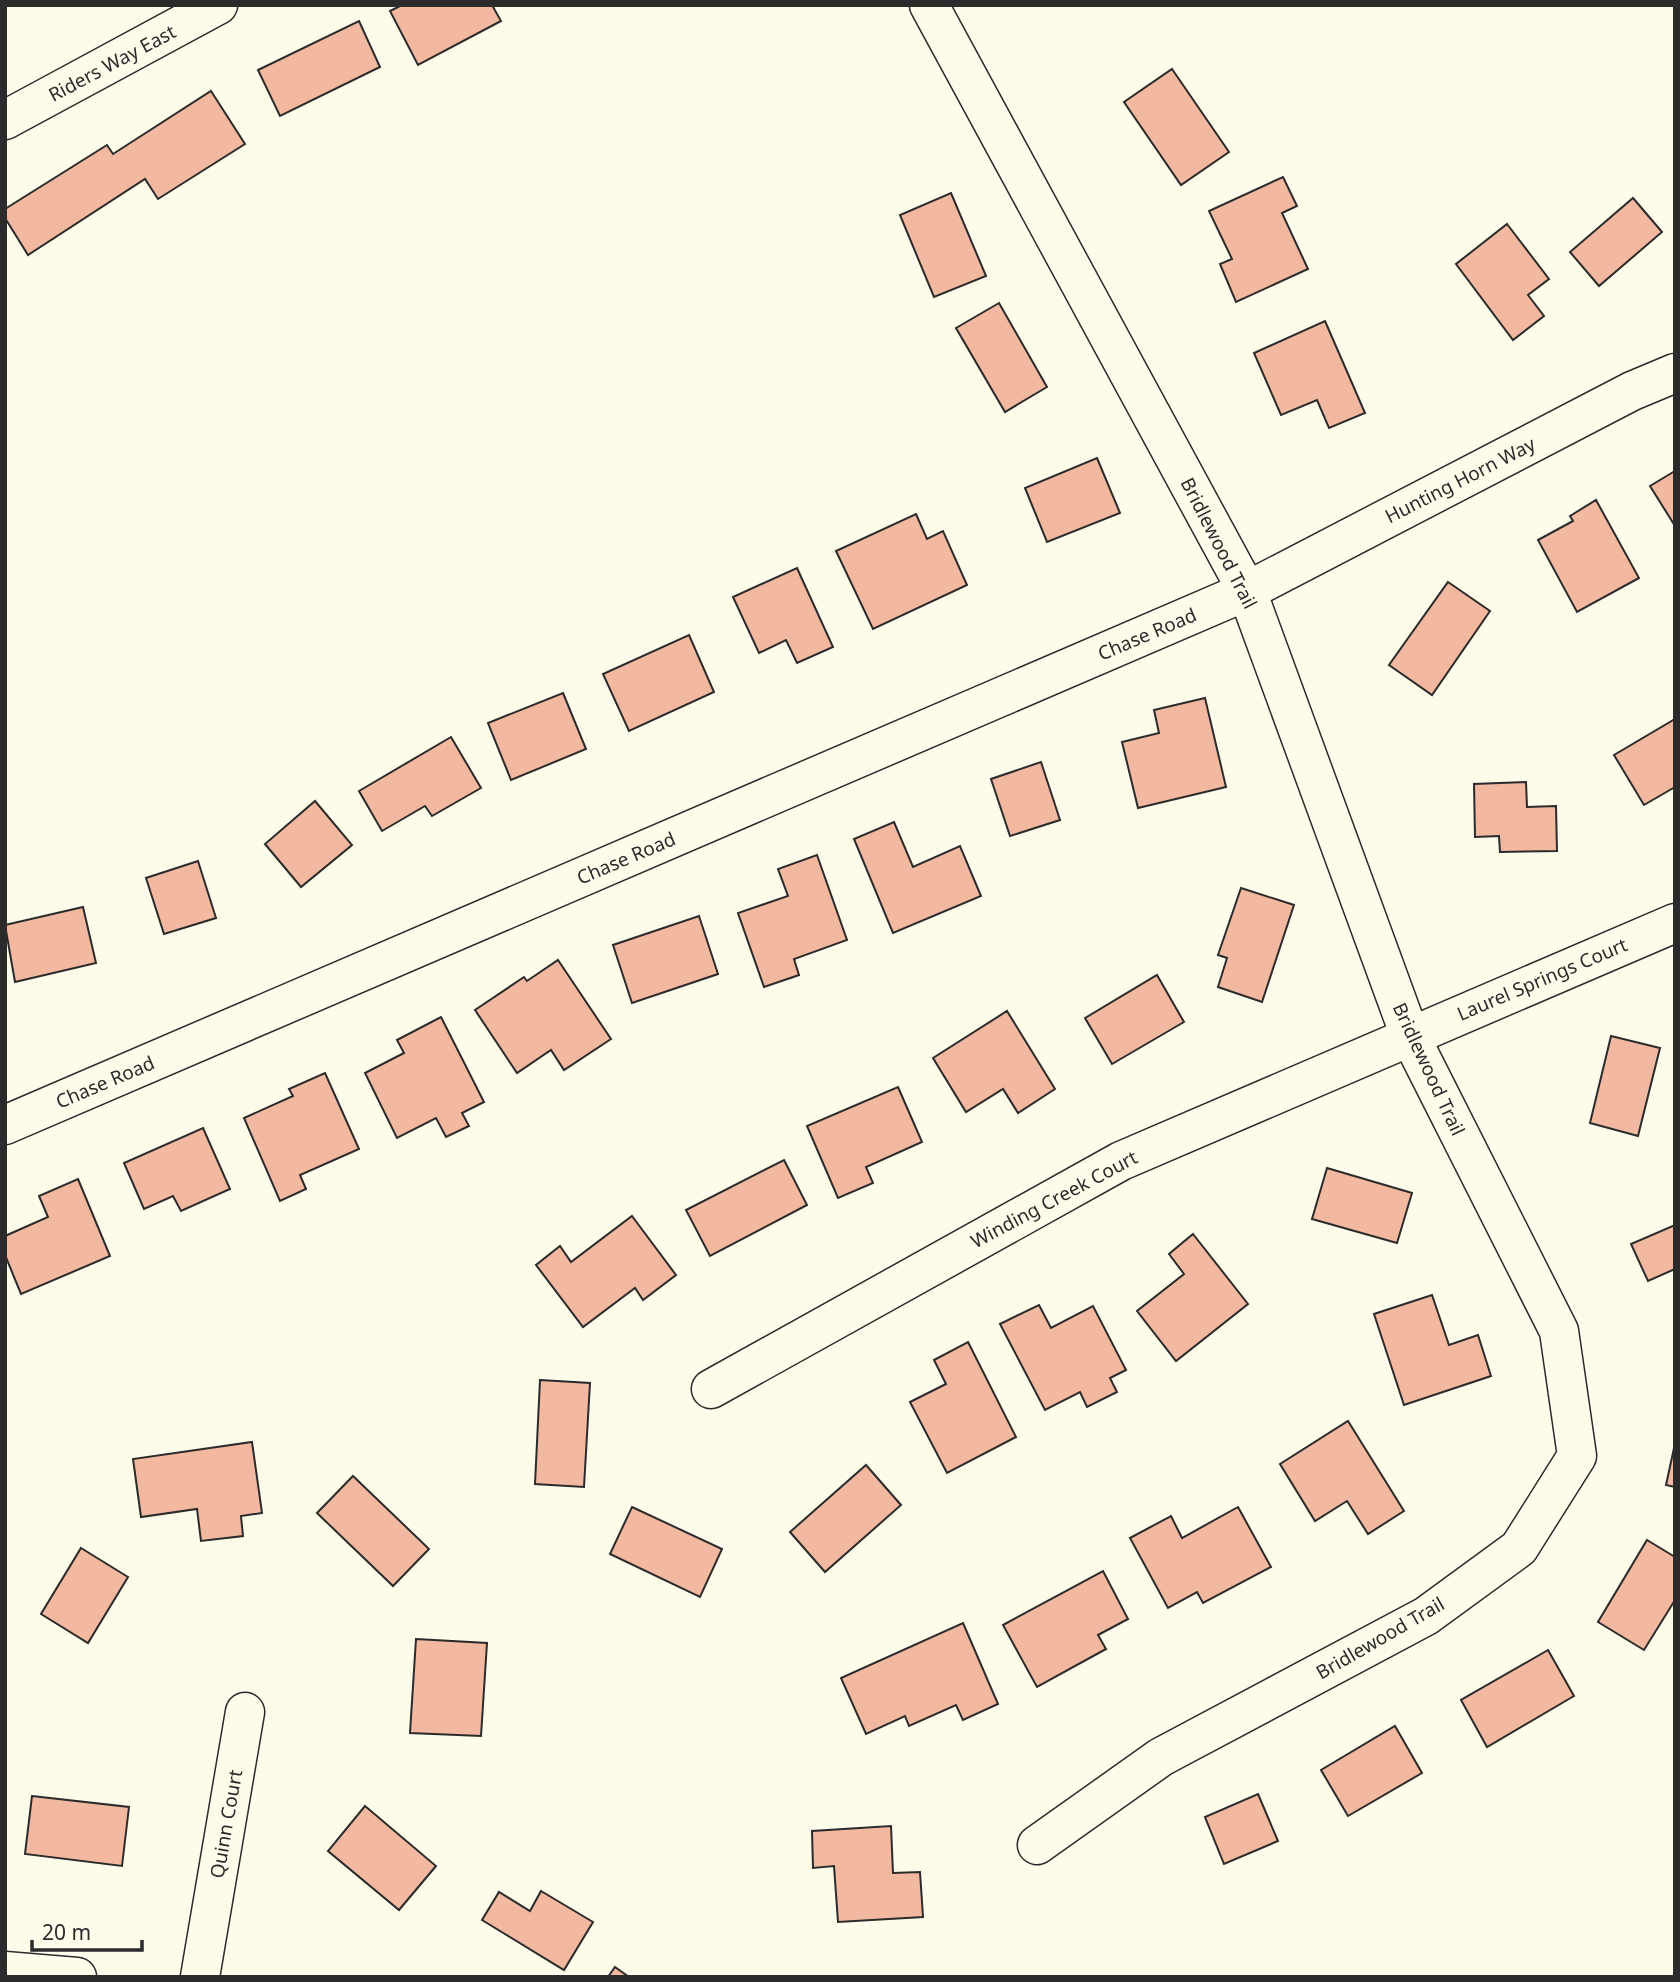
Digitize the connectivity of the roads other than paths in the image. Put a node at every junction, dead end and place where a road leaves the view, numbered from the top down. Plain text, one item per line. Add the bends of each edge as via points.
1 (218, 5) edge
2 (929, 5) edge
3 (5, 120) edge
4 (1675, 373) edge
5 (1247, 591) junction
6 (1675, 923) edge
7 (1410, 1036) junction
8 (5, 1125) edge
9 (711, 1389) dead end
10 (246, 1712) dead end
11 (1037, 1845) dead end
12 (5, 1970) edge
13 (77, 1977) edge
14 (200, 1977) edge

1 - 3 street, Riders Way East
2 - 5 street, Bridlewood Trail
4 - 5 street, Hunting Horn Way
5 - 7 street, Bridlewood Trail
5 - 8 street, Chase Road
6 - 7 street, Laurel Springs Court
7 - 9 street, Winding Creek Court via 1121,1161
7 - 11 street, Bridlewood Trail via 1559,1331 1577,1456 1519,1548 1447,1601 1161,1757
10 - 14 street, Quinn Court
12 - 13 street

